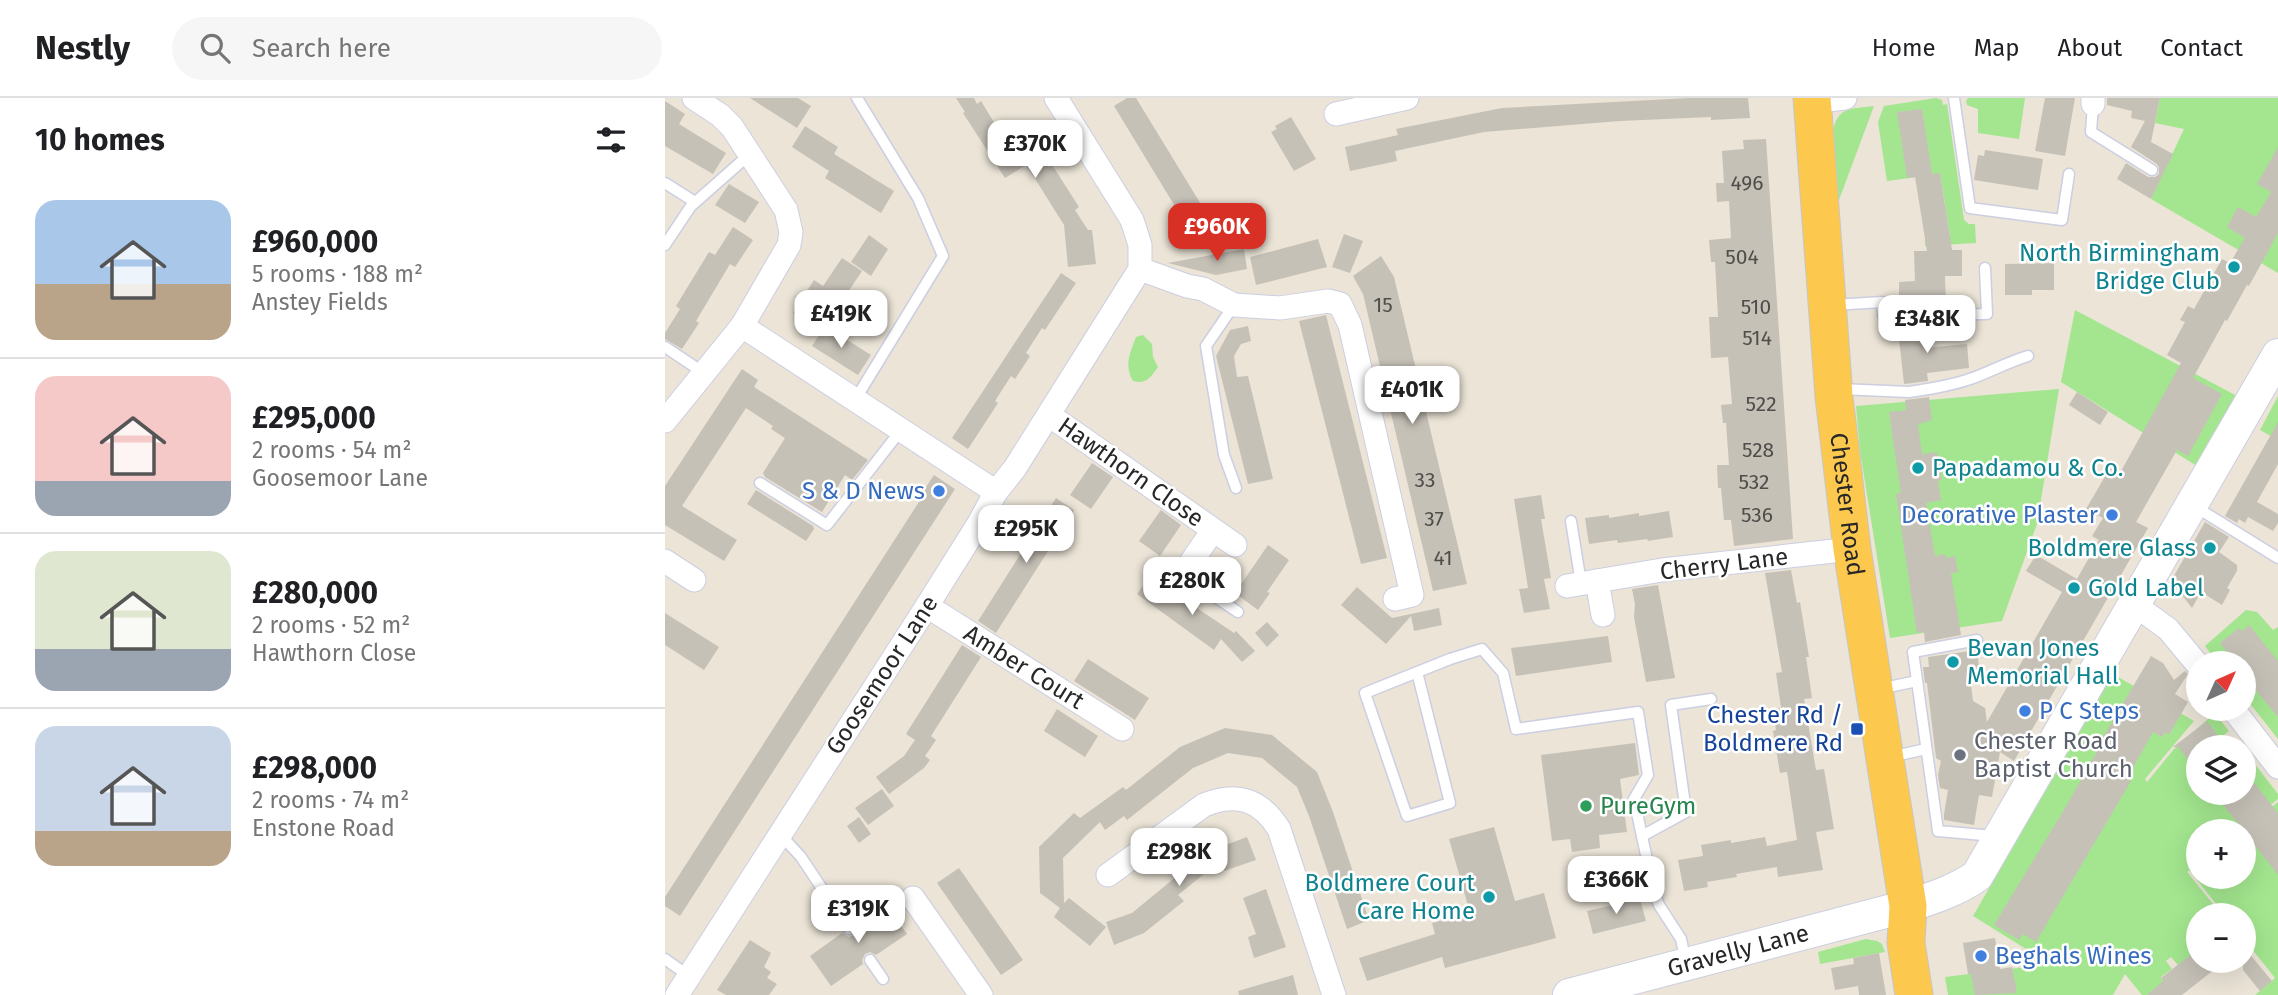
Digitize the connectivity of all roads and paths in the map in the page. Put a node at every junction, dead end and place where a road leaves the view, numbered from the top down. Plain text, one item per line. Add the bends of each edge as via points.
1 (694, 98) edge
2 (857, 98) edge
3 (1056, 98) edge
4 (1406, 98) edge
5 (1954, 98) edge
6 (1823, 99) edge
7 (2093, 101) edge
8 (1336, 114) dead end
9 (750, 154) junction
10 (2152, 170) dead end
11 (2069, 174) dead end
12 (665, 183) edge
13 (695, 202) junction
14 (665, 245) edge
15 (1985, 268) dead end
16 (1140, 269) junction
17 (1234, 305) junction
18 (1827, 305) junction
19 (735, 335) junction
20 (665, 347) edge
21 (2278, 355) edge
22 (2028, 356) dead end
23 (703, 373) junction
24 (1834, 389) junction
25 (855, 400) junction
26 (1049, 415) junction
27 (665, 421) edge
28 (901, 430) junction
29 (760, 483) dead end
30 (1236, 488) dead end
31 (996, 492) junction
32 (2192, 505) junction
33 (1571, 521) dead end
34 (1213, 530) junction
35 (1235, 545) dead end
36 (1852, 549) junction
37 (2278, 558) edge
38 (665, 561) edge
39 (1190, 564) joint
40 (694, 580) dead end
41 (1581, 583) junction
42 (1395, 599) dead end
43 (2135, 605) junction
44 (927, 606) junction
45 (1238, 612) dead end
46 (1603, 615) dead end
47 (1977, 640) dead end
48 (2187, 651) edge
49 (1417, 672) junction
50 (1917, 681) junction
51 (1874, 690) junction
52 (1711, 699) dead end
53 (2242, 721) edge
54 (1122, 729) dead end
55 (1926, 749) junction
56 (1884, 759) junction
57 (2278, 766) edge
58 (780, 834) junction
59 (1642, 836) junction
60 (1996, 845) junction
61 (1108, 875) dead end
62 (913, 898) dead end
63 (1908, 906) junction
64 (849, 929) dead end
65 (665, 959) edge
66 (870, 960) dead end
67 (1687, 966) junction
68 (883, 979) dead end
69 (683, 986) edge
70 (981, 995) edge
71 (1334, 995) edge
72 (1569, 995) edge
73 (1914, 995) edge
74 (1934, 995) edge

1 - 9 street via 732,127
2 - 25 lane via 918,198 943,256
3 - 16 street via 1132,220 1140,245
4 - 8 street
5 - 11 lane via 1970,208 2062,219
6 - 18 highway, Chester Road
7 - 10 lane via 2091,132
9 - 13 lane
9 - 19 street via 786,210 791,232 789,245
12 - 13 lane
13 - 14 lane
15 - 18 lane via 1987,314 1883,315 1882,302
16 - 17 street via 1203,289
16 - 26 street, Goosemoor Lane
17 - 30 lane via 1206,346 1224,455
17 - 42 street via 1339,304 1350,325 1412,595
18 - 24 highway, Chester Road
19 - 23 street
19 - 25 street
20 - 23 lane
21 - 32 main road, Gravelly Lane
22 - 24 lane via 1921,391
23 - 27 street
24 - 36 highway, Chester Road
25 - 28 street
26 - 31 street, Goosemoor Lane
26 - 34 street, Hawthorn Close
28 - 29 lane via 827,525
28 - 31 street
31 - 44 street, Goosemoor Lane
32 - 37 lane
32 - 43 main road, Gravelly Lane
33 - 41 lane
34 - 35 street, Hawthorn Close
34 - 39 street, Hawthorn Close
36 - 41 street, Cherry Lane
36 - 51 highway, Chester Road
38 - 40 street
39 - 45 lane via 1184,574 1187,578
41 - 46 street
43 - 48 street via 2157,619
43 - 60 main road, Gravelly Lane
44 - 54 street, Amber Court
44 - 58 street, Goosemoor Lane
47 - 50 lane via 1913,652
49 - 49 lane via 1365,693 1406,816 1450,803
49 - 59 lane via 1482,649 1503,673 1516,729 1638,712 1648,775 1634,799
50 - 51 lane
50 - 55 lane
51 - 56 highway, Chester Road
52 - 59 lane via 1671,705 1686,812
53 - 57 street
55 - 56 lane
55 - 60 lane via 1938,831 1983,835
56 - 63 highway, Chester Road
58 - 64 lane
58 - 69 street, Goosemoor Lane
59 - 67 lane via 1654,892 1681,939
60 - 63 main road, Gravelly Lane via 1977,876 1960,888
61 - 71 street via 1217,799 1238,797 1258,806 1279,829
62 - 70 street
63 - 67 main road, Gravelly Lane
63 - 73 highway, Chester Road via 1906,943
63 - 74 highway, Chester Road via 1926,943
65 - 69 lane
66 - 68 lane
67 - 72 main road, Gravelly Lane

